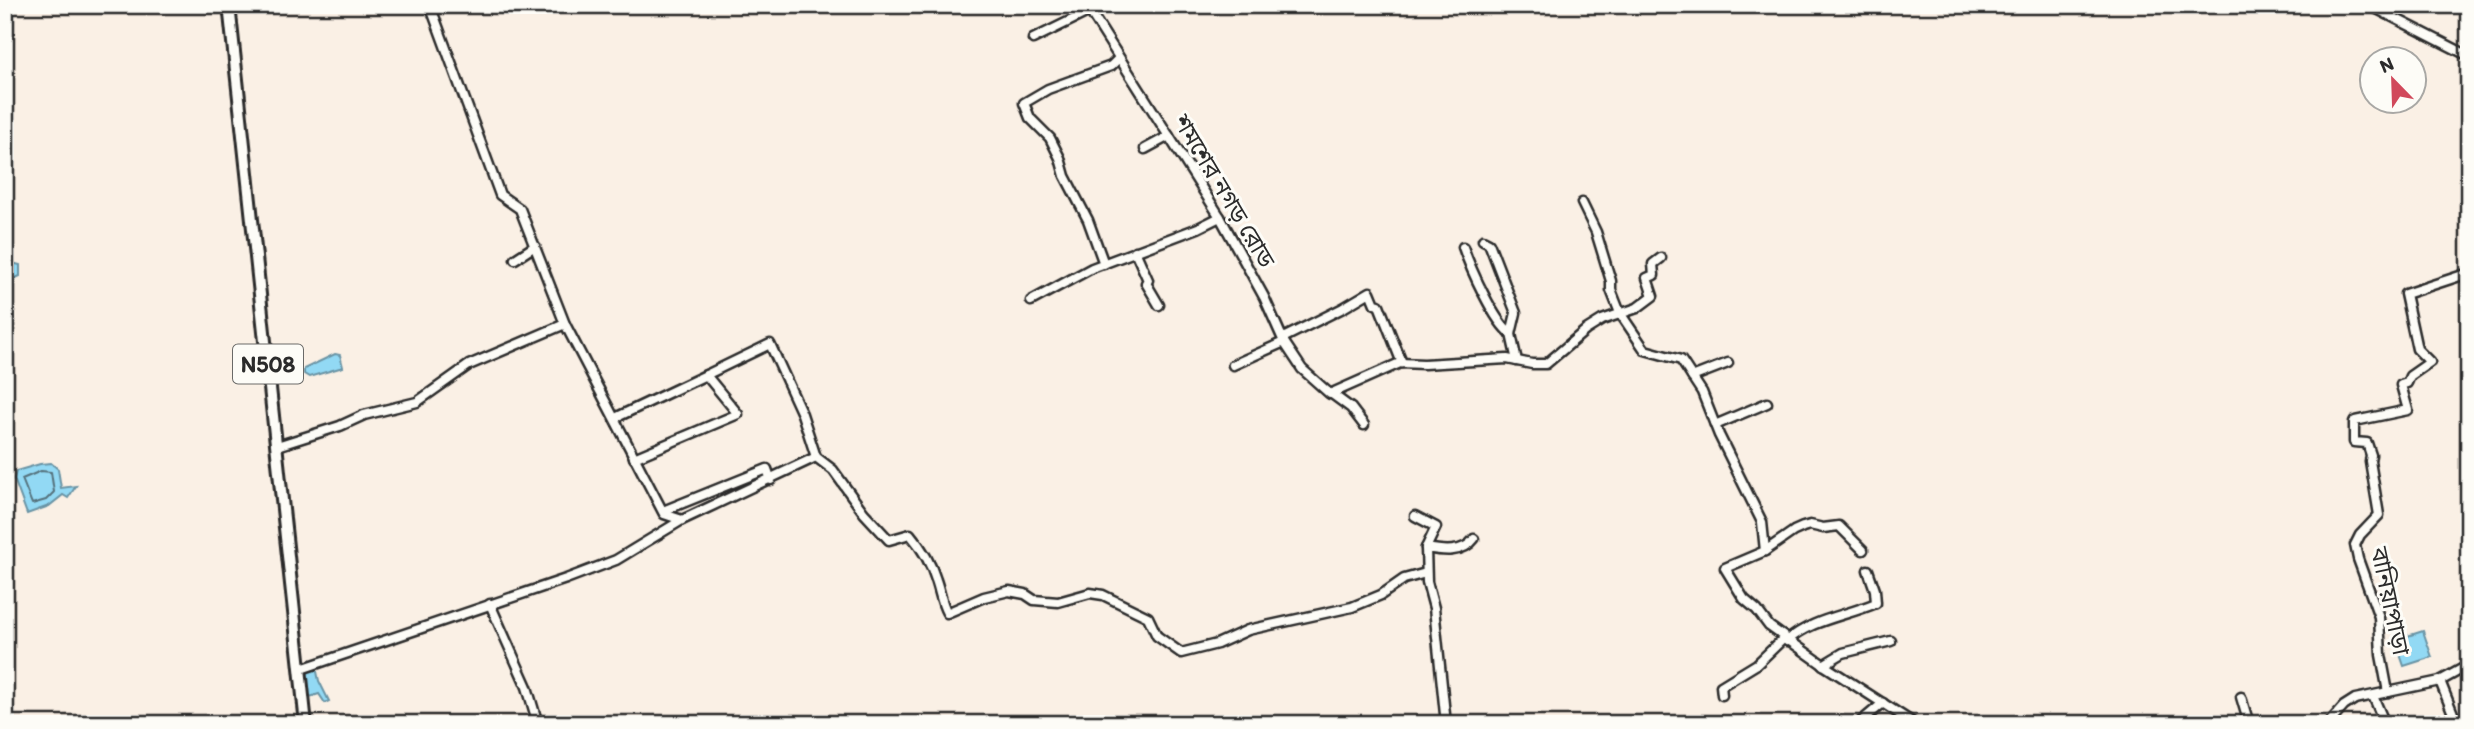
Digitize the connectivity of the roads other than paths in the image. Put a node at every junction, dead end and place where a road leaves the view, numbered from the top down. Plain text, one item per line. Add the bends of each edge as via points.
1 (229, 5) edge
2 (430, 5) edge
3 (2368, 5) edge
4 (1088, 8) edge
5 (1033, 39) dead end
6 (2469, 57) edge
7 (1119, 58) junction
8 (1169, 136) junction
9 (1145, 149) dead end
10 (1582, 203) dead end
11 (1220, 217) junction
12 (1483, 240) dead end
13 (535, 246) junction
14 (1463, 247) dead end
15 (1135, 251) junction
16 (1661, 258) dead end
17 (515, 259) dead end
18 (1104, 264) junction
19 (2469, 273) edge
20 (1031, 301) dead end
21 (1159, 305) dead end
22 (1620, 313) junction
23 (565, 324) junction
24 (1511, 334) junction
25 (1283, 340) junction
26 (1517, 361) junction
27 (1402, 363) junction
28 (1728, 363) dead end
29 (1233, 365) dead end
30 (706, 375) junction
31 (1692, 377) junction
32 (1331, 394) junction
33 (1767, 403) dead end
34 (615, 418) junction
35 (1364, 425) dead end
36 (1716, 425) junction
37 (277, 446) junction
38 (816, 457) junction
39 (634, 458) junction
40 (771, 480) junction
41 (663, 511) junction
42 (1415, 516) dead end
43 (681, 520) junction
44 (1474, 539) dead end
45 (1426, 548) junction
46 (1863, 550) dead end
47 (1765, 551) junction
48 (1868, 570) dead end
49 (1426, 573) junction
50 (490, 604) junction
51 (1786, 639) junction
52 (1891, 640) dead end
53 (1823, 665) junction
54 (2469, 665) edge
55 (301, 669) junction
56 (2440, 681) junction
57 (2388, 692) junction
58 (1723, 695) dead end
59 (2373, 696) junction
60 (2241, 697) dead end
61 (1883, 703) junction
62 (2338, 720) edge
63 (306, 724) edge
64 (538, 724) edge
65 (1446, 724) edge
66 (1858, 724) edge
67 (1915, 724) edge
68 (2249, 724) edge
69 (2328, 724) edge
70 (2385, 724) edge
71 (2454, 724) edge

1 - 37 highway, N508
2 - 13 street via 500,195 520,209
3 - 6 street
4 - 5 street
4 - 7 street, শমশের নগড় রোড
7 - 8 street, শমশের নগড় রোড
7 - 18 street via 1111,66 1024,103 1060,158
8 - 9 street
8 - 11 street, শমশের নগড় রোড
10 - 22 street via 1596,232
11 - 15 street
11 - 25 street, শমশের নগড় রোড
12 - 24 street via 1489,243 1516,313
13 - 17 street
13 - 23 street
14 - 24 street via 1471,271
15 - 18 street
15 - 21 street
16 - 22 street via 1653,264 1654,275 1647,278 1653,296
18 - 20 street
19 - 57 street, বানিয়াপাড়া via 2405,294 2417,349 2430,362 2401,385 2408,410 2354,423 2354,442 2367,443 2371,455 2379,515 2355,545 2379,617
22 - 26 street via 1586,330 1546,364
22 - 31 street via 1645,350 1681,360
23 - 34 street
23 - 37 street via 470,365 417,402
24 - 26 street
25 - 27 street via 1370,292 1380,304
25 - 29 street
25 - 32 street, শমশের নগড় রোড via 1302,369
26 - 27 street
27 - 32 street
28 - 31 street
30 - 34 street
30 - 38 street via 770,344
30 - 39 street via 738,414
31 - 36 street
32 - 35 street, শমশের নগড় রোড
33 - 36 street
34 - 39 street
36 - 47 street via 1762,523
37 - 55 highway, N508
38 - 40 street
38 - 49 street via 834,470 889,540 910,534 936,579 947,613 1009,591 1058,602 1090,593 1103,595 1147,617 1157,636 1181,653 1248,630 1352,607
39 - 41 street
40 - 41 street via 767,469
40 - 43 street
41 - 43 street
42 - 45 street via 1436,527
43 - 50 street via 617,559
44 - 45 street via 1469,545 1444,552
45 - 49 street
46 - 47 street via 1839,526 1810,525
47 - 51 street via 1725,568 1726,573 1769,626
48 - 51 street via 1876,603 1824,620
49 - 65 street
50 - 55 street
50 - 64 street via 527,687
51 - 53 street
51 - 58 street via 1721,686
52 - 53 street via 1843,653
53 - 61 street
54 - 56 street
55 - 63 highway, N508
56 - 57 street
56 - 71 street
57 - 59 street
59 - 62 street via 2344,706
59 - 70 street
60 - 68 street
61 - 66 street
61 - 67 street
62 - 69 street

